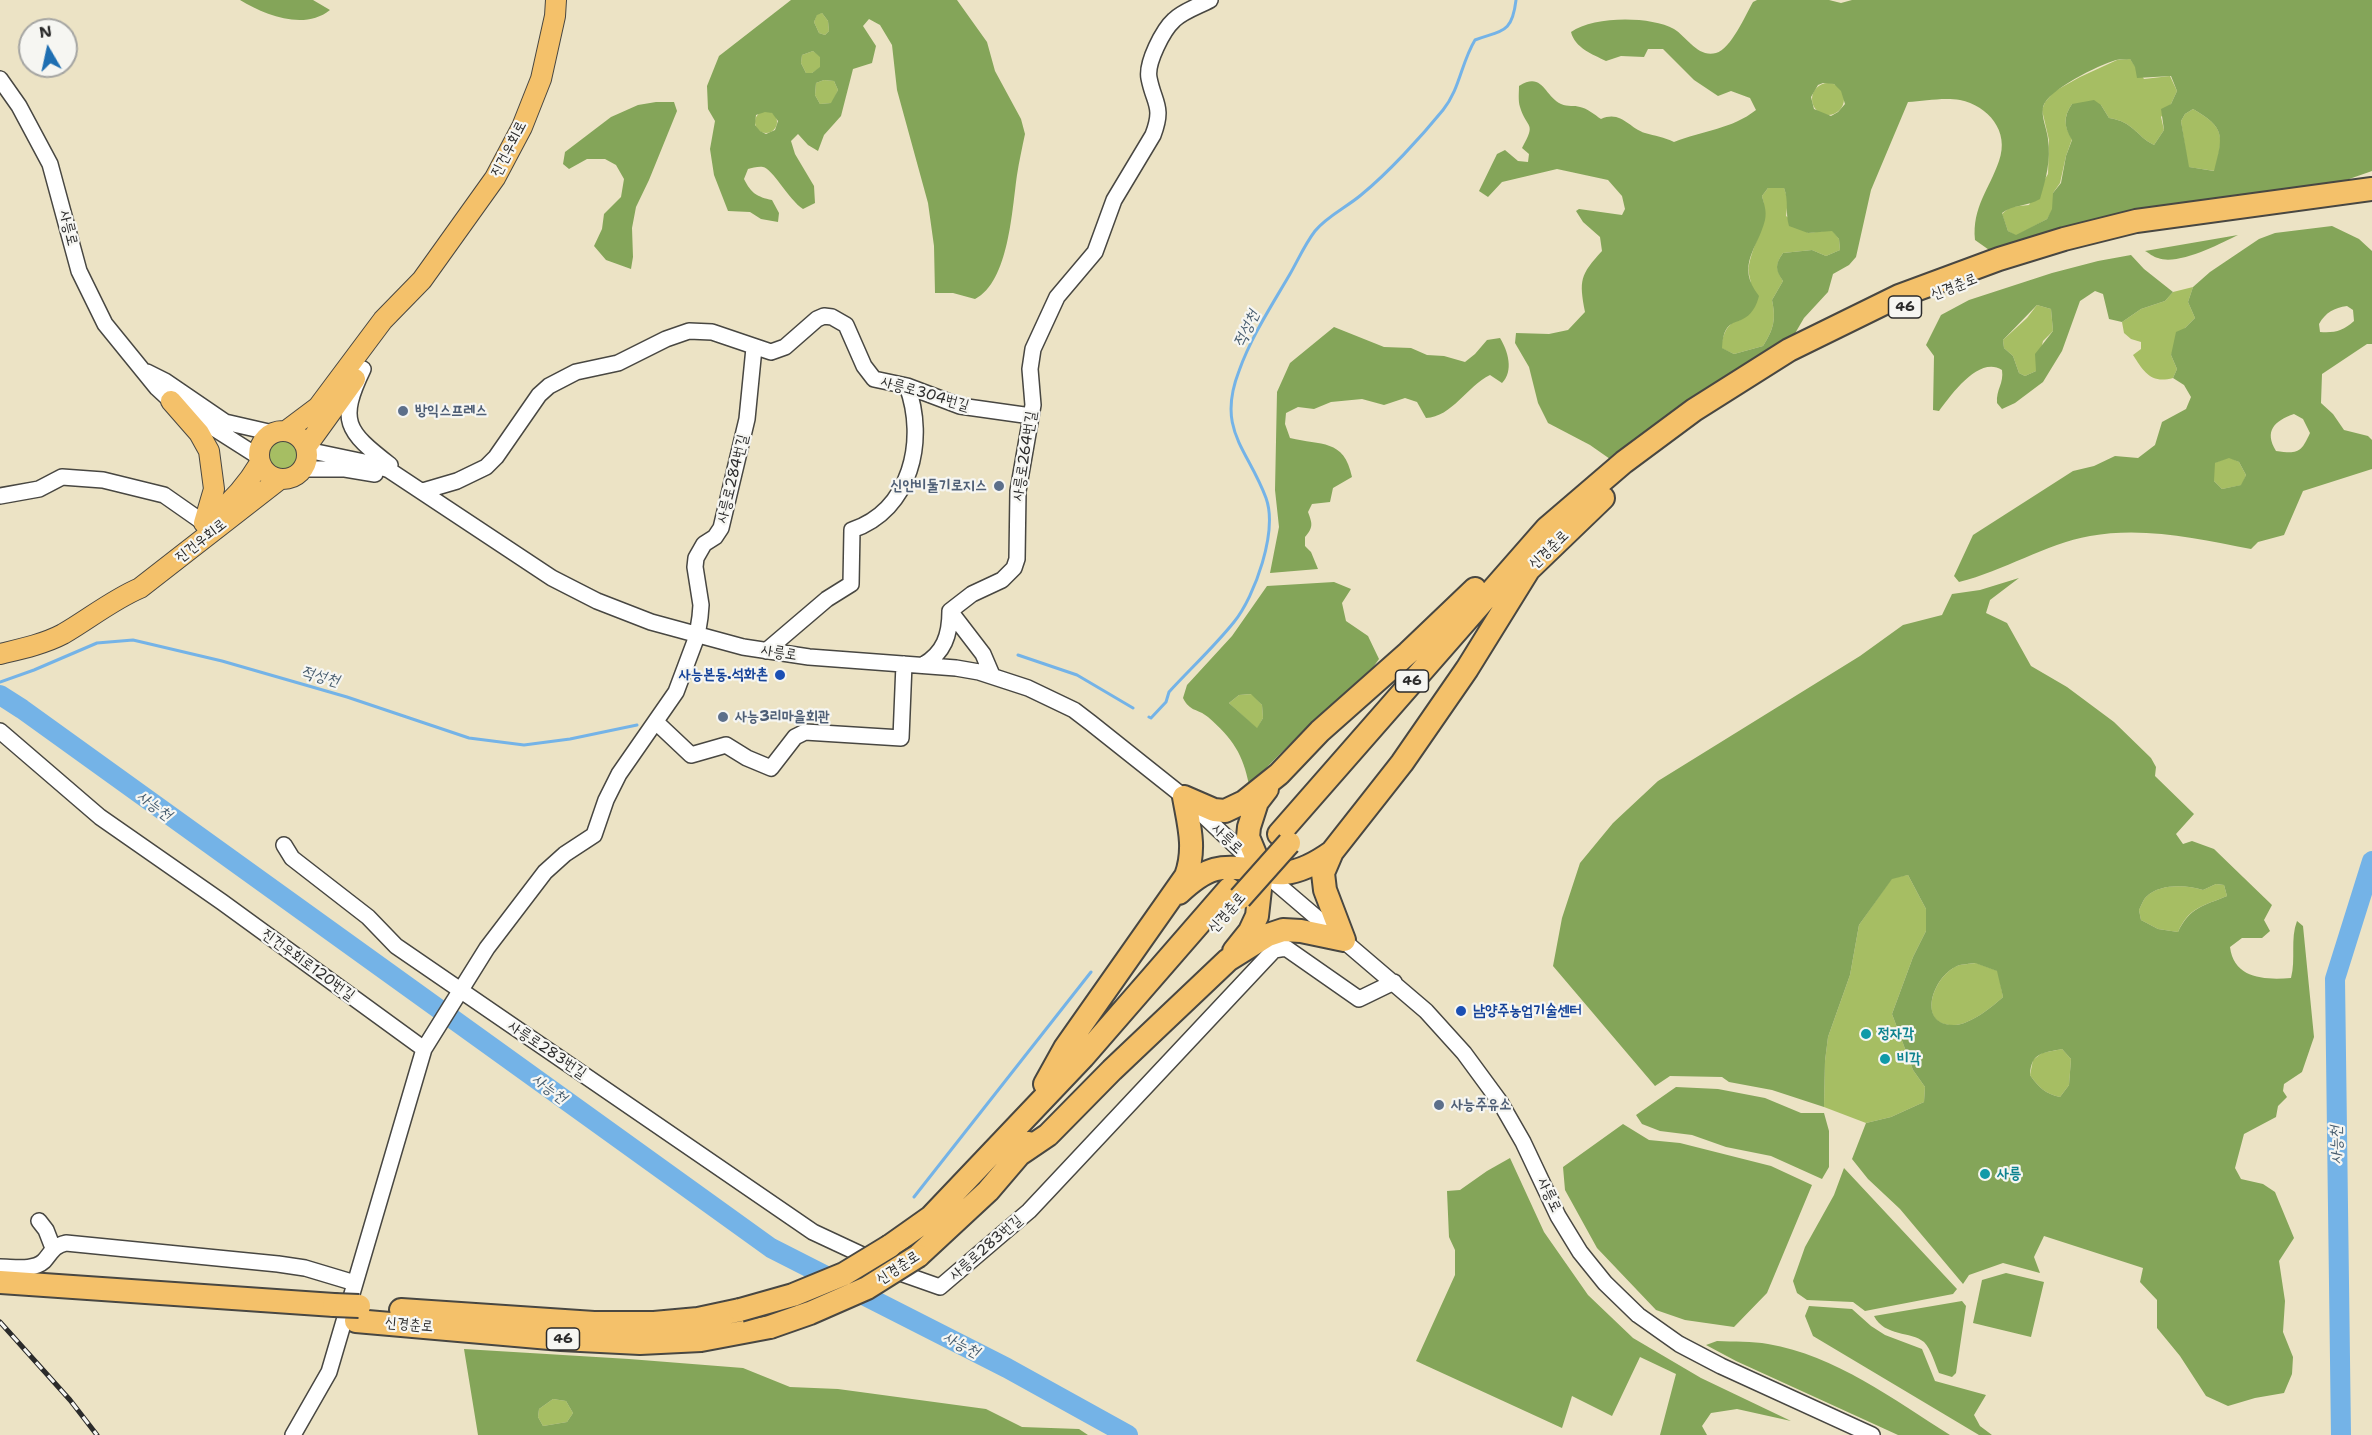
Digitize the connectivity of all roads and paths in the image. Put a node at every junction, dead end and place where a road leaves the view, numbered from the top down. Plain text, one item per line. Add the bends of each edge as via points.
1 (556, 0) edge
2 (1210, 0) edge
3 (0, 79) edge
4 (2362, 197) edge
5 (422, 280) junction
6 (754, 348) junction
7 (363, 369) junction
8 (144, 371) junction
9 (907, 386) junction
10 (171, 401) junction
11 (1031, 416) junction
12 (279, 432) junction
13 (305, 455) junction
14 (259, 460) junction
15 (280, 479) junction
16 (423, 491) junction
17 (0, 495) edge
18 (204, 523) junction
19 (1547, 528) junction
20 (1529, 569) junction
21 (120, 597) junction
22 (950, 611) junction
23 (697, 636) junction
24 (766, 651) junction
25 (0, 654) edge
26 (904, 664) junction
27 (922, 665) junction
28 (992, 675) junction
29 (656, 722) junction
30 (0, 731) edge
31 (1279, 774) junction
32 (1184, 797) junction
33 (1284, 838) junction
34 (284, 845) dead end
35 (1332, 852) junction
36 (1262, 871) junction
37 (1234, 894) junction
38 (1170, 901) junction
39 (1344, 940) junction
40 (1228, 960) junction
41 (1394, 982) junction
42 (460, 991) junction
43 (424, 1049) junction
44 (1029, 1113) junction
45 (1020, 1154) junction
46 (39, 1221) dead end
47 (53, 1248) junction
48 (0, 1267) edge
49 (0, 1282) edge
50 (355, 1283) junction
51 (74, 1295) junction
52 (0, 1297) edge
53 (357, 1314) junction
54 (293, 1435) edge
55 (1872, 1435) edge

1 - 5 main road, 진건우회로 via 541,79 522,127 495,178
2 - 11 street, 사릉로264번길 via 1173,20 1149,64 1149,78 1159,108 1157,125 1114,200 1095,252 1050,310 1031,359
3 - 8 street, 사릉로 via 50,164 79,271 90,296 105,324
4 - 19 highway, 신경춘로 / 46 via 2136,221 1999,259 1899,296 1789,350 1695,410 1624,462
4 - 20 highway, 신경춘로 / 46 via 2081,246 1999,269 1934,294 1858,328 1751,389 1672,442 1601,500
5 - 7 main road, 진건우회로 via 417,293
5 - 12 main road, 진건우회로 via 383,320 318,406
6 - 9 street, 사릉로304번길 via 777,351 817,319 832,316 851,333 868,374 883,382
6 - 16 street, 사릉로304번길 via 712,332 689,331 618,363 576,372 539,395 486,466 457,481
6 - 23 street, 사릉로284번길 via 747,419 734,481 721,528 696,558 701,605
7 - 13 main road, 진건우회로
7 - 16 street via 350,395 351,426 360,441
8 - 10 street, 사릉로
8 - 12 street, 사릉로 via 225,422
9 - 11 street, 사릉로304번길 via 960,406
9 - 24 street via 916,423 909,475 882,513 852,530 851,584 827,599
10 - 14 street, 사릉로
10 - 18 main road via 209,451 214,489
11 - 22 street, 사릉로264번길 via 1018,491 1014,568 1002,580 972,594
12 - 13 main road via 298,436
12 - 14 main road via 260,445
13 - 15 main road via 297,475
13 - 16 street, 사릉로 via 369,462
14 - 15 main road via 264,471
14 - 18 main road, 진건우회로 via 233,498
15 - 21 main road, 진건우회로 via 140,588
16 - 23 street, 사릉로 via 574,590 651,622
17 - 18 street via 39,489 62,477 103,480 164,495
18 - 21 main road, 진건우회로 via 135,579
19 - 31 highway via 1320,731
19 - 33 highway, 신경춘로 / 46
20 - 33 highway, 신경춘로 / 46
20 - 35 highway via 1402,764
21 - 25 main road, 진건우회로 via 61,634
22 - 27 street via 944,644 933,659
22 - 28 street via 983,654
23 - 24 street, 사릉로
23 - 29 street via 676,692
24 - 26 street, 사릉로
26 - 27 street, 사릉로
26 - 29 street via 901,738 805,732 795,737 771,768 726,744 691,755
27 - 28 street, 사릉로
28 - 32 street, 사릉로 via 1074,710
29 - 42 street via 612,787 594,836 545,872 487,948
30 - 43 street, 진건우회로120번길 via 99,817
31 - 32 highway via 1244,802 1225,811
31 - 36 highway via 1257,802 1249,826 1248,837
32 - 36 street, 사릉로
32 - 38 highway via 1191,833 1191,861
33 - 37 highway, 신경춘로 / 46
34 - 42 street, 사릉로283번길 via 292,858 368,917 396,946
35 - 36 highway via 1301,870 1284,874
35 - 39 highway via 1323,873 1324,890
36 - 38 highway via 1216,868 1201,875
36 - 39 street, 사릉로
36 - 40 highway via 1257,916
37 - 44 highway, 신경춘로 / 46
37 - 45 highway, 신경춘로 / 46
38 - 44 highway via 1065,1048
39 - 40 highway via 1283,930 1268,934
39 - 41 street, 사릉로
40 - 45 highway via 1048,1135
41 - 42 street, 사릉로283번길 via 1359,999 1286,948 1274,950 1029,1211 940,1287 813,1232
41 - 55 street, 사릉로 via 1438,1024 1483,1077 1523,1142 1568,1234 1621,1299 1656,1330 1689,1349
42 - 43 street
43 - 50 street
44 - 53 highway, 신경춘로 / 46, bridge via 931,1217 844,1274 793,1295 698,1319 665,1322
45 - 53 highway, 신경춘로 / 46, bridge via 988,1191 918,1256 867,1288 770,1327 701,1340 640,1343 561,1339
46 - 47 street
47 - 48 street via 36,1266
47 - 50 street via 66,1243 249,1260 304,1268
49 - 51 highway, 신경춘로 / 46
50 - 54 street via 329,1372
51 - 52 highway, 신경춘로 / 46
51 - 53 highway, 신경춘로 / 46, bridge

